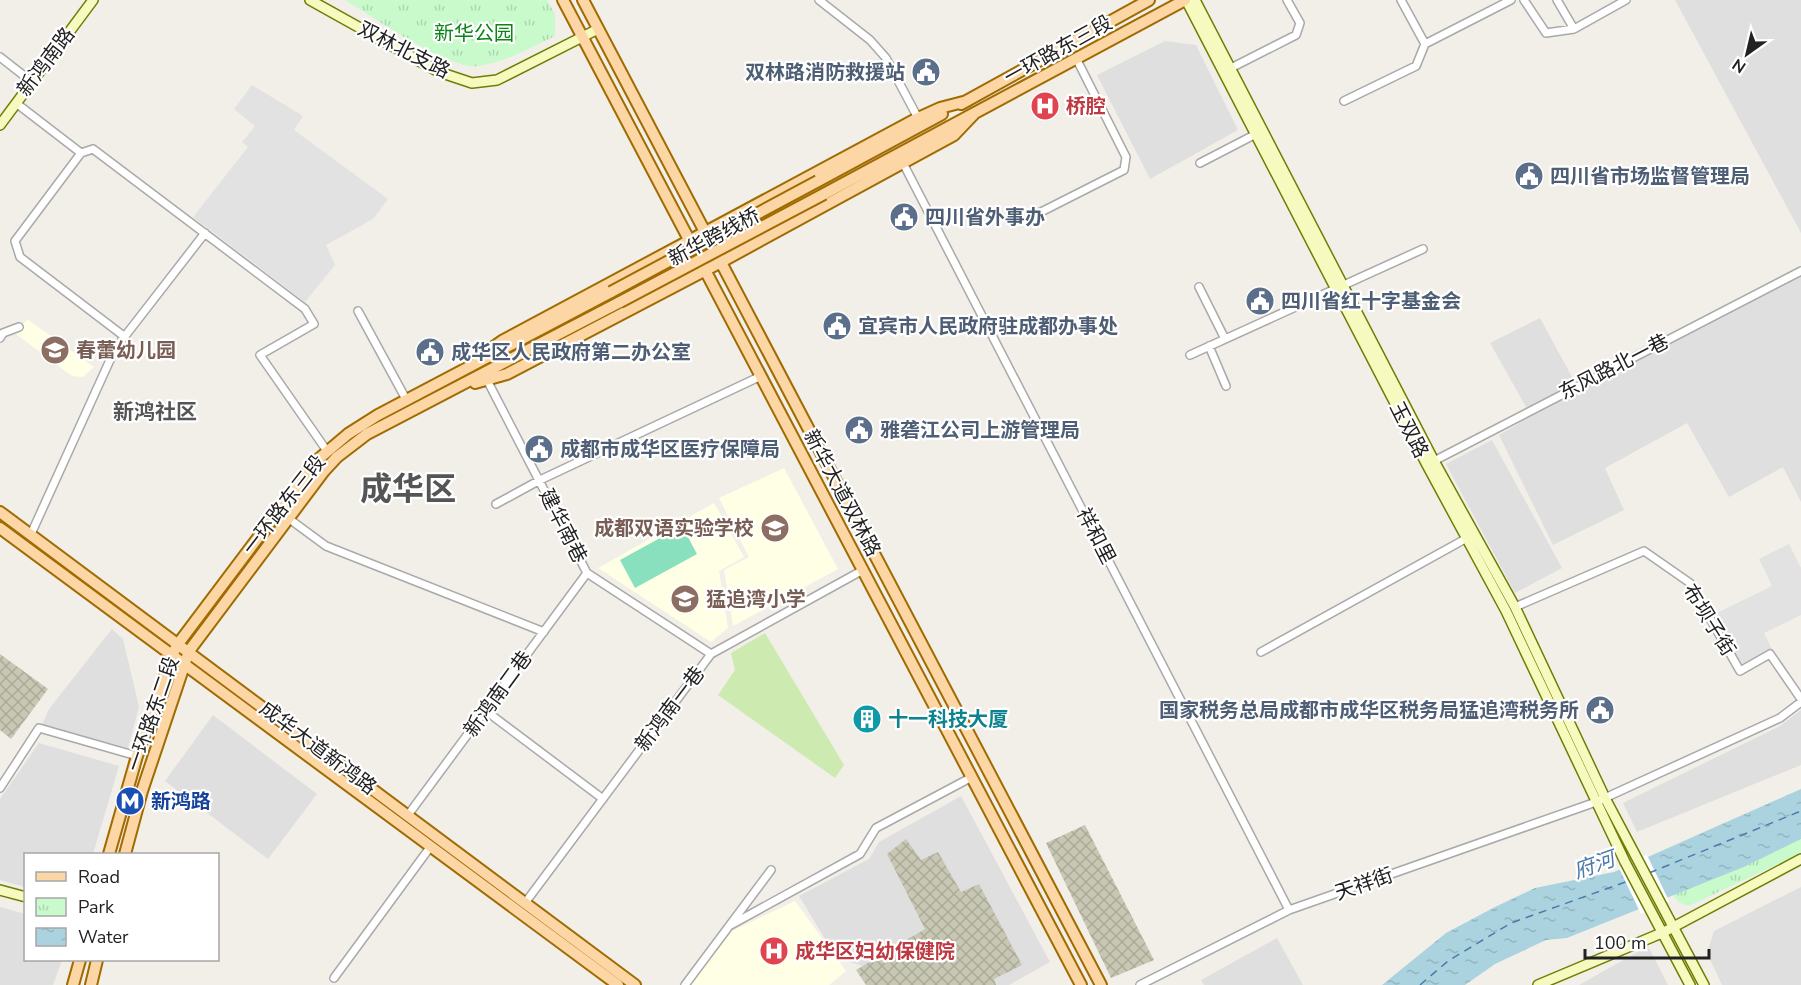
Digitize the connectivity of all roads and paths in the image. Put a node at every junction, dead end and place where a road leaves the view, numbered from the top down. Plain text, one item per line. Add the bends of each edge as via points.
1 (93, 0) edge
2 (310, 0) edge
3 (563, 0) edge
4 (583, 0) edge
5 (819, 0) edge
6 (1149, 0) edge
7 (1186, 0) edge
8 (1195, 0) edge
9 (1287, 0) edge
10 (1401, 0) edge
11 (1511, 0) edge
12 (1524, 0) edge
13 (1557, 0) edge
14 (1626, 0) edge
15 (598, 28) junction
16 (1574, 29) junction
17 (582, 37) junction
18 (1425, 44) junction
19 (0, 57) edge
20 (1076, 58) junction
21 (1231, 68) junction
22 (32, 82) junction
23 (1344, 100) dead end
24 (967, 101) junction
25 (16, 103) junction
26 (974, 114) junction
27 (918, 118) junction
28 (0, 124) edge
29 (1256, 134) junction
30 (81, 153) junction
31 (903, 163) junction
32 (1200, 163) dead end
33 (824, 194) joint
34 (1039, 213) dead end
35 (705, 231) junction
36 (205, 232) junction
37 (689, 240) junction
38 (1423, 249) dead end
39 (721, 262) junction
40 (705, 270) junction
41 (1801, 271) edge
42 (1199, 287) dead end
43 (1340, 288) junction
44 (358, 311) dead end
45 (18, 327) dead end
46 (125, 337) junction
47 (0, 338) edge
48 (1225, 339) junction
49 (1209, 346) junction
50 (1190, 355) dead end
51 (761, 376) junction
52 (487, 380) junction
53 (450, 385) junction
54 (1226, 386) dead end
55 (407, 401) junction
56 (327, 451) junction
57 (1431, 463) junction
58 (540, 480) junction
59 (496, 504) dead end
60 (0, 512) edge
61 (288, 518) junction
62 (0, 528) edge
63 (31, 534) junction
64 (1467, 538) junction
65 (863, 570) junction
66 (588, 573) junction
67 (1515, 607) junction
68 (544, 632) junction
69 (178, 644) junction
70 (189, 651) junction
71 (1261, 652) dead end
72 (172, 654) junction
73 (711, 654) junction
74 (183, 663) junction
75 (1801, 701) edge
76 (486, 711) junction
77 (137, 756) junction
78 (972, 777) junction
79 (0, 789) edge
80 (603, 799) junction
81 (1600, 800) junction
82 (408, 815) junction
83 (431, 846) junction
84 (110, 853) edge
85 (126, 853) edge
86 (1801, 860) edge
87 (771, 870) dead end
88 (0, 890) edge
89 (24, 896) edge
90 (525, 903) junction
91 (1654, 905) junction
92 (1290, 910) junction
93 (729, 926) junction
94 (1673, 927) junction
95 (1664, 932) junction
96 (80, 961) edge
97 (98, 961) edge
98 (334, 978) dead end
99 (73, 985) edge
100 (91, 985) edge
101 (618, 985) edge
102 (635, 985) edge
103 (685, 985) edge
104 (1081, 985) edge
105 (1101, 985) edge
106 (1140, 985) edge
107 (1539, 985) edge
108 (1690, 985) edge
109 (1704, 985) edge

1 - 22 main road, 新鸿南路
2 - 17 main road, 双林北支路 via 439,72 472,83 497,80
3 - 17 main road, 新华大道双林路
4 - 15 main road, 新华大道双林路
5 - 27 street via 870,40 886,58
6 - 24 main road, 一环路东三段
7 - 20 main road, 一环路东三段
7 - 29 main road, 玉双路
8 - 21 main road, 玉双路
9 - 21 street via 1300,23 1296,35
10 - 18 street
11 - 18 street
12 - 16 street via 1546,33
13 - 16 street
14 - 16 street
15 - 17 main road, 双林北支路
15 - 35 main road, 新华大道双林路
17 - 37 main road, 新华大道双林路
18 - 23 street via 1416,66
19 - 22 street
20 - 26 main road, 一环路东三段
20 - 34 street via 1126,157 1124,170
21 - 43 main road, 玉双路
22 - 25 main road, 新鸿南路
24 - 27 main road
24 - 53 main road, 新华跨线桥, bridge via 611,292
25 - 28 main road, 新鸿南路
25 - 30 street
26 - 31 main road via 954,135
26 - 33 main road, 一环路东三段
27 - 35 main road
29 - 32 street
29 - 43 main road, 玉双路
30 - 36 street via 93,149
30 - 46 street via 15,241 20,257
31 - 39 main road
31 - 92 street, 祥和里
33 - 53 main road, 新华跨线桥, bridge via 620,302
35 - 37 main road
35 - 39 main road, 新华大道双林路
36 - 46 street
36 - 56 street via 305,309 314,324 260,355
37 - 40 main road, 新华大道双林路
37 - 53 main road via 502,341
38 - 43 street
39 - 40 main road
39 - 105 main road, 新华大道双林路
40 - 51 main road, 新华大道双林路
40 - 52 main road via 518,369
41 - 57 street, 东风路北一巷
42 - 48 street
43 - 48 street
43 - 57 main road, 玉双路
44 - 55 street
45 - 47 street
46 - 63 street
48 - 49 street
49 - 50 street
49 - 54 street
51 - 58 street
51 - 65 main road, 新华大道双林路
52 - 53 main road
52 - 58 street, 建华南巷
53 - 55 main road, 一环路东三段
53 - 61 main road, 一环路东三段 via 355,442 324,471
55 - 56 main road, 一环路东三段 via 361,425
56 - 69 main road, 一环路东三段 via 296,485
57 - 64 main road, 玉双路
57 - 67 main road, 玉双路
58 - 59 street
58 - 66 street, 建华南巷
60 - 63 main road, 成华大道新鸿路
61 - 68 street via 326,546
61 - 70 main road, 一环路东三段
62 - 72 main road, 成华大道新鸿路
63 - 69 main road, 成华大道新鸿路
64 - 71 street
64 - 81 main road, 玉双路
65 - 73 street, 新鸿南一巷
65 - 78 main road, 新华大道双林路
66 - 68 street, 新鸿南二巷
66 - 73 street, 建华南巷
67 - 75 street, 布坝子街 via 1644,551 1690,583 1740,671 1770,654
67 - 81 main road, 玉双路
68 - 76 street, 新鸿南二巷
69 - 70 main road, 成华大道新鸿路
69 - 72 main road, 一环路东二段
70 - 74 main road, 一环路东二段
70 - 82 main road, 成华大道新鸿路
72 - 74 main road, 成华大道新鸿路
72 - 77 main road, 一环路东二段
73 - 80 street, 新鸿南一巷
74 - 83 main road, 成华大道新鸿路
74 - 85 main road, 一环路东二段
75 - 81 street, 天祥街 via 1780,718
76 - 80 street
76 - 82 street, 新鸿南二巷
77 - 79 street via 39,728
77 - 84 main road, 一环路东二段
78 - 93 street via 876,828 860,854
78 - 104 main road, 新华大道双林路
80 - 90 street, 新鸿南一巷
81 - 91 main road, 玉双路 via 1625,862
81 - 91 main road, 玉双路 via 1636,855
81 - 92 street, 天祥街
82 - 90 main road, 成华大道新鸿路
83 - 98 street
83 - 101 main road, 成华大道新鸿路
86 - 94 main road
87 - 93 street
88 - 89 main road
90 - 102 main road, 成华大道新鸿路
91 - 94 main road
91 - 95 main road
92 - 106 street, 天祥街
93 - 103 street
94 - 95 main road
94 - 109 main road
95 - 107 main road
95 - 108 main road
96 - 99 main road
97 - 100 main road

